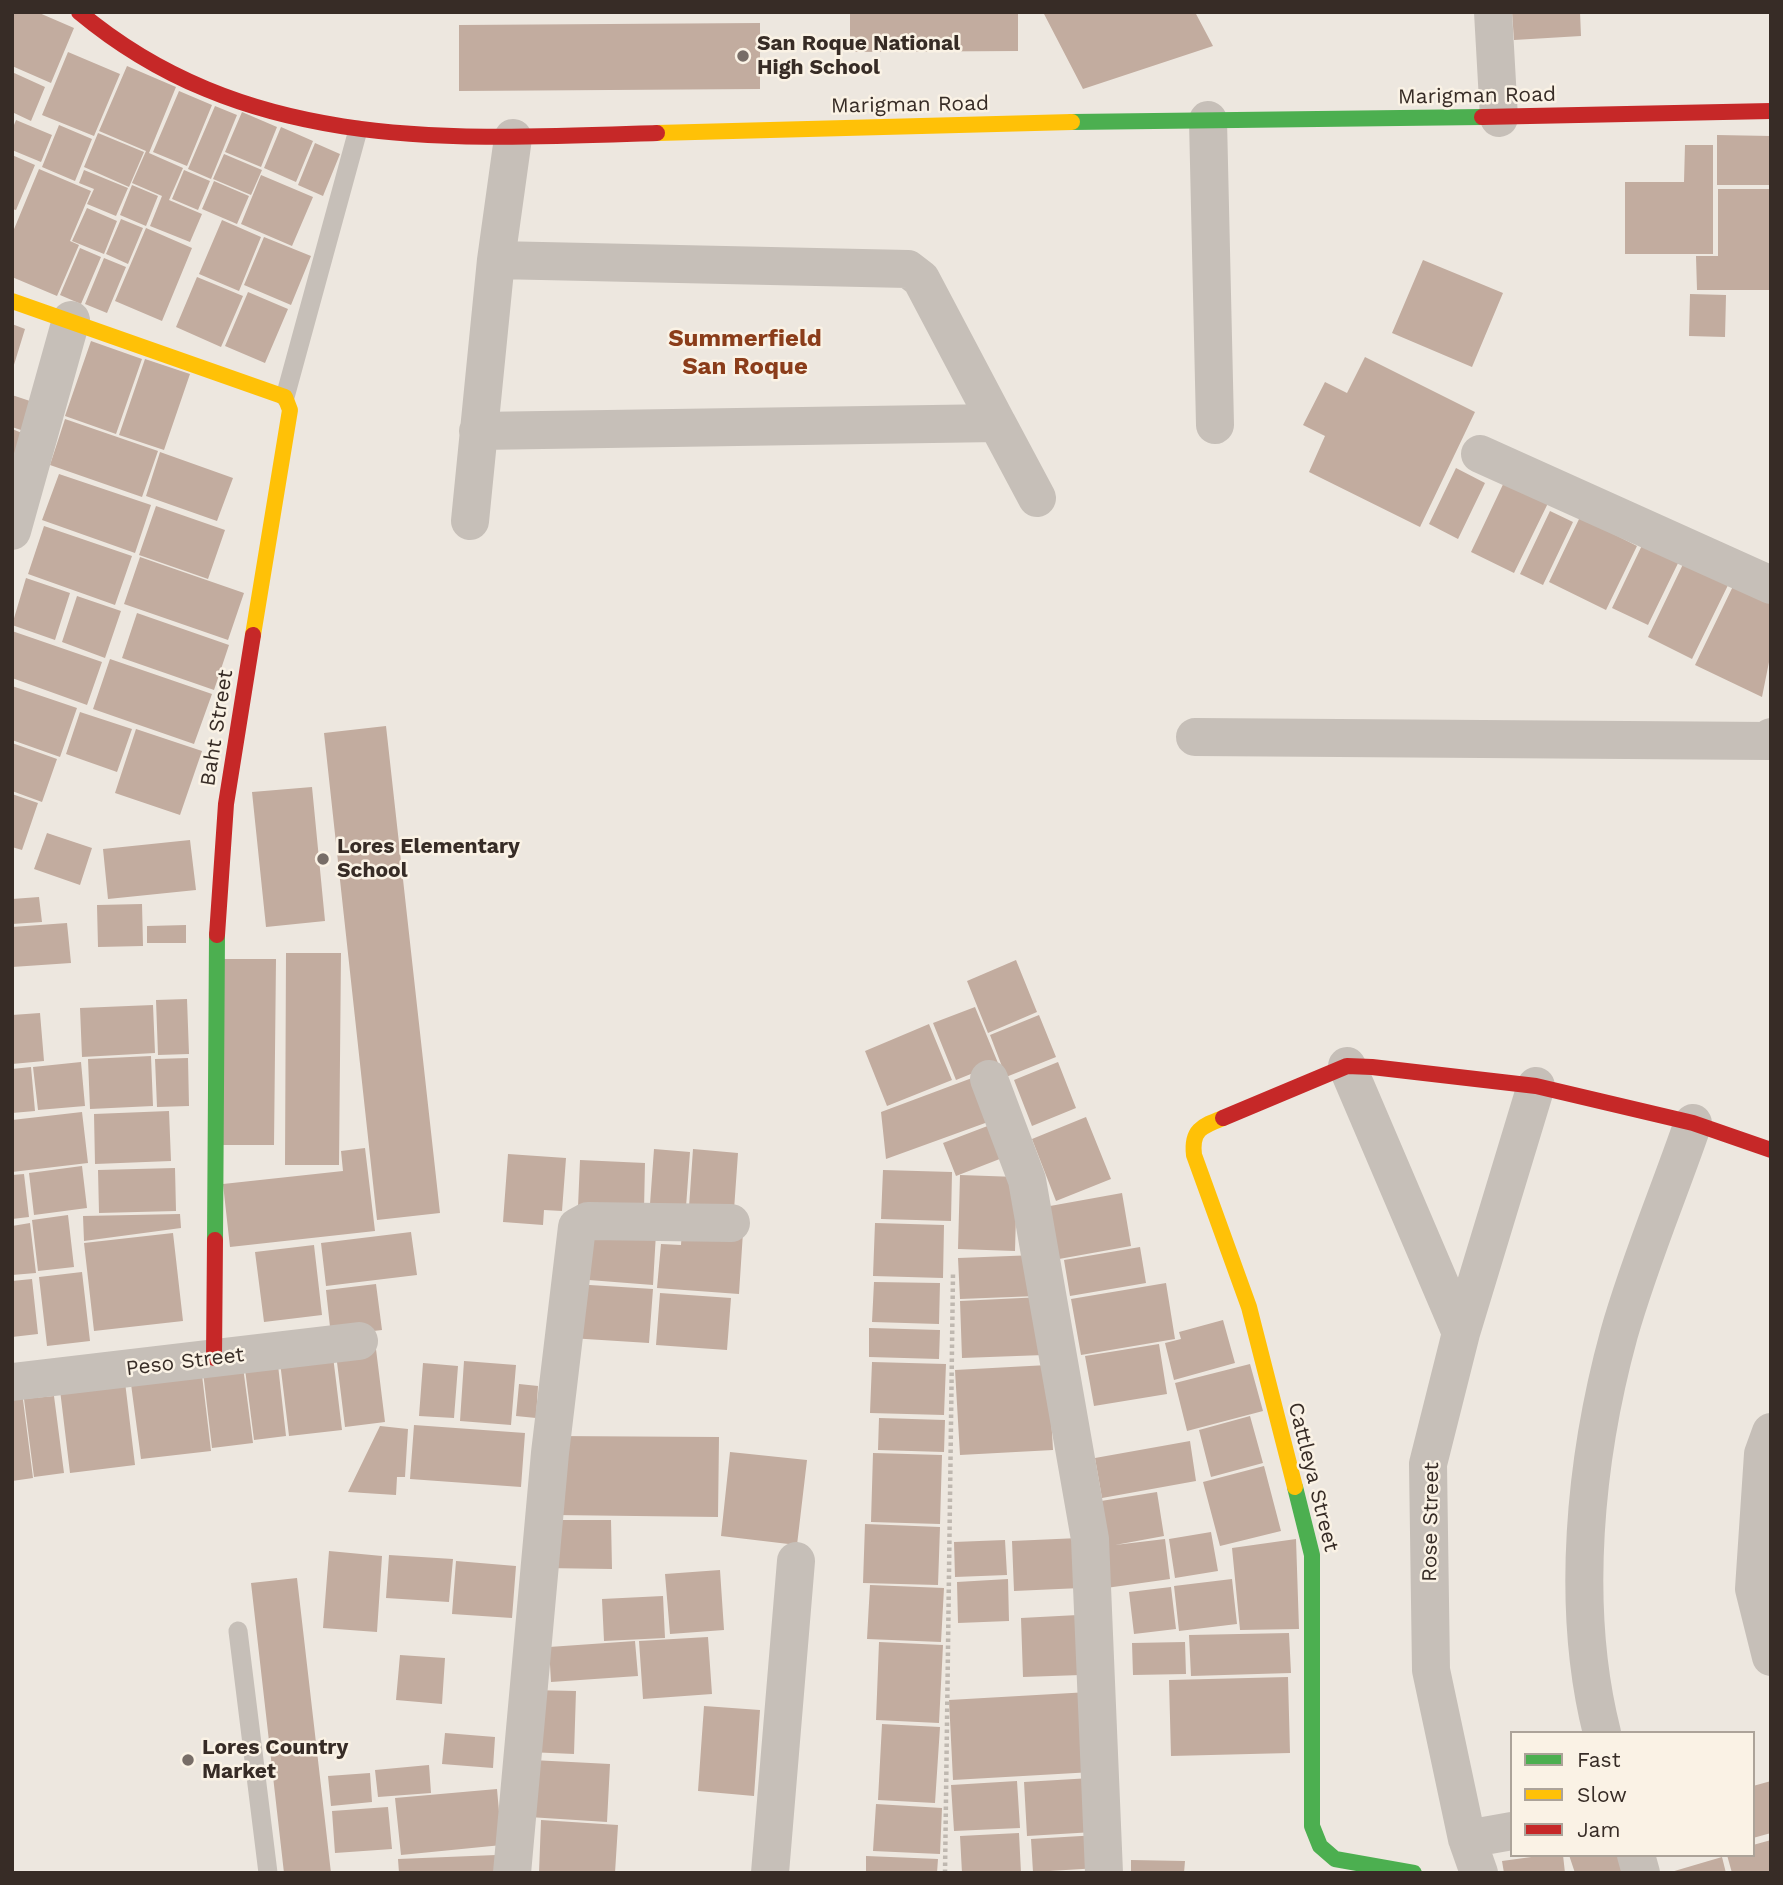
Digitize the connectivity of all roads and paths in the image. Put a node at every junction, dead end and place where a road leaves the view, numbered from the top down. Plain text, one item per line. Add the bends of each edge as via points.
1 (79, 12) edge
2 (1493, 12) edge
3 (1771, 111) edge
4 (1499, 118) junction
5 (1208, 120) junction
6 (358, 131) junction
7 (513, 138) junction
8 (496, 260) junction
9 (12, 301) edge
10 (71, 320) junction
11 (285, 397) junction
12 (997, 423) junction
13 (1215, 425) dead end
14 (478, 431) junction
15 (1480, 454) dead end
16 (1037, 498) dead end
17 (470, 521) dead end
18 (12, 531) edge
19 (1771, 585) edge
20 (1195, 737) dead end
21 (1771, 737) edge
22 (1347, 1066) junction
23 (989, 1079) dead end
24 (1536, 1086) junction
25 (1693, 1123) junction
26 (1771, 1150) edge
27 (732, 1223) dead end
28 (953, 1273) dead end
29 (1461, 1333) junction
30 (359, 1340) dead end
31 (214, 1358) junction
32 (12, 1382) edge
33 (1771, 1432) edge
34 (796, 1561) dead end
35 (238, 1631) dead end
36 (1771, 1657) edge
37 (1602, 1731) edge
38 (1510, 1832) edge
39 (1473, 1856) edge
40 (268, 1873) edge
41 (512, 1873) edge
42 (769, 1873) edge
43 (945, 1873) edge
44 (1104, 1873) edge
45 (1414, 1873) edge

1 - 6 street, Marigman Road via 125,46 195,85 253,107
2 - 4 street
3 - 4 street, Marigman Road
4 - 5 street, Marigman Road
5 - 7 street, Marigman Road
5 - 13 street
6 - 7 street, Marigman Road
6 - 11 lane
7 - 8 street
8 - 12 street via 908,269 921,279
8 - 14 street
9 - 10 street
10 - 11 street
10 - 18 street
11 - 31 street, Baht Street via 290,419 226,804 217,915
12 - 14 street
12 - 16 street
14 - 17 street
15 - 19 street
20 - 21 street via 1652,743 1770,741
22 - 24 street
22 - 29 street
22 - 45 street, Cattleya Street via 1198,1128 1192,1139 1249,1307 1312,1555 1312,1826 1320,1846 1335,1859
23 - 44 street via 1027,1180 1090,1539
24 - 25 street
24 - 29 street, Rose Street
25 - 26 street
25 - 37 street via 1620,1333 1595,1445 1585,1571 1593,1695
27 - 41 street via 588,1222 577,1227 550,1453
28 - 43 path
29 - 39 street, Rose Street via 1428,1464 1431,1670
30 - 31 street, Peso Street
31 - 32 street, Peso Street
33 - 36 street via 1763,1454 1754,1590
34 - 42 street
35 - 40 lane
38 - 39 street

